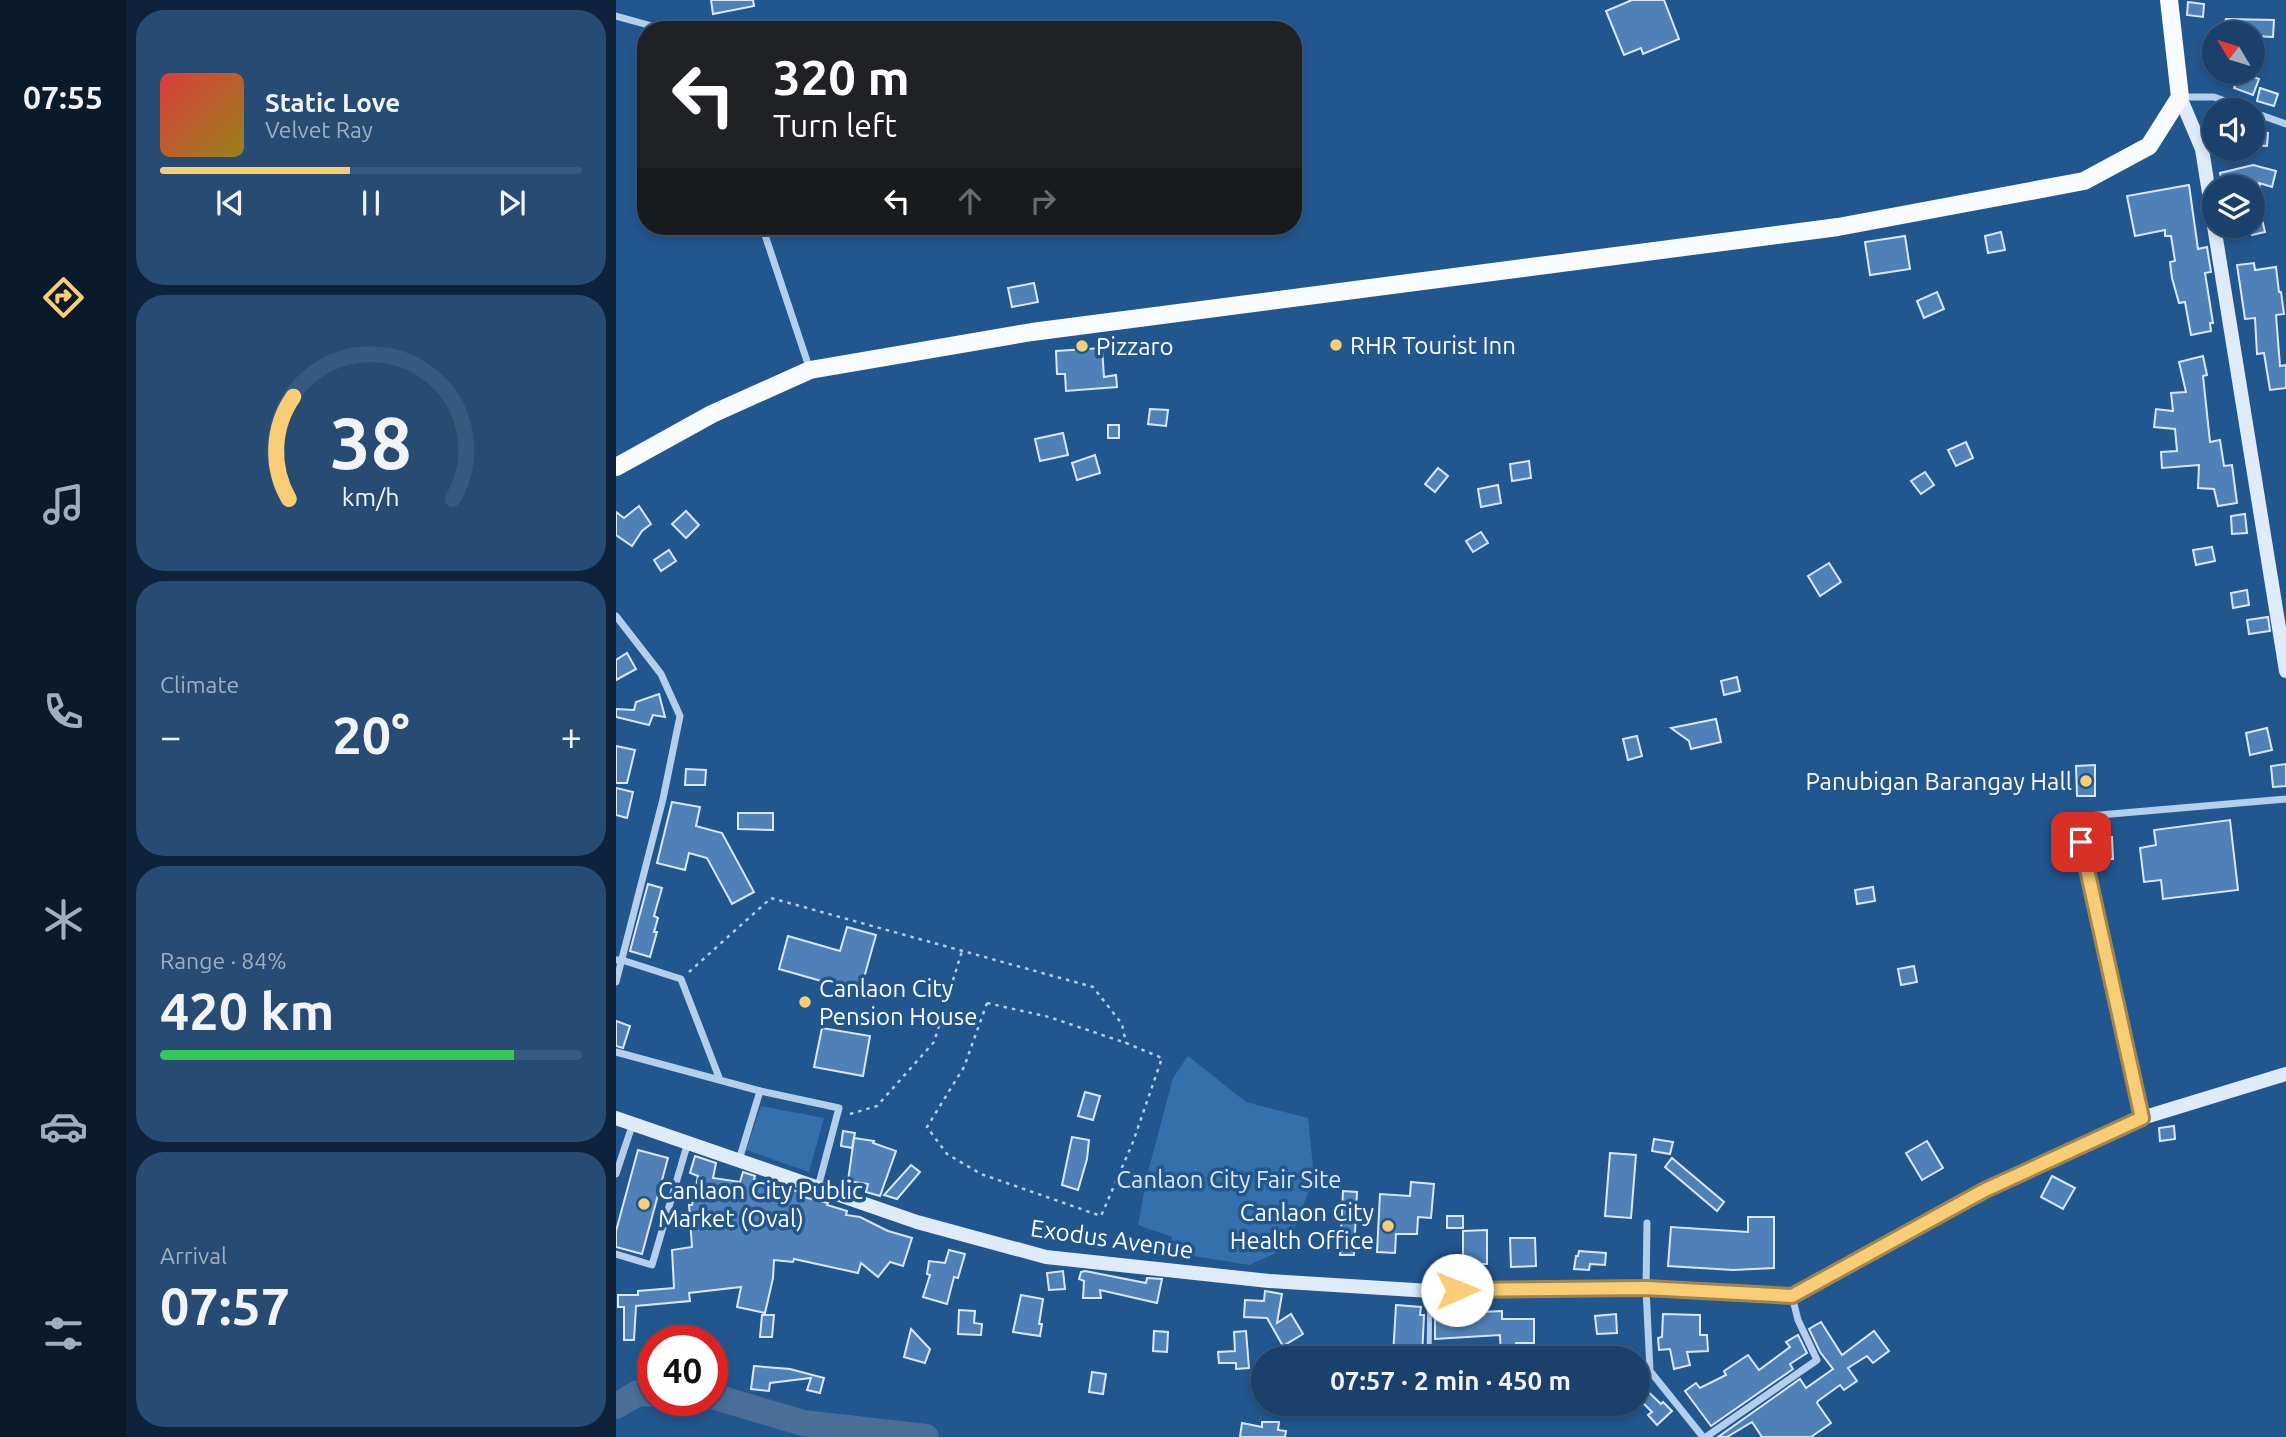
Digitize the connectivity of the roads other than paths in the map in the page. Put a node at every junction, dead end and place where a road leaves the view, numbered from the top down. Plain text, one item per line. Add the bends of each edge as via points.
1 (2169, 0) edge
2 (616, 16) edge
3 (637, 22) edge
4 (2179, 97) junction
5 (2217, 98) edge
6 (2265, 116) edge
7 (2286, 124) edge
8 (2206, 175) edge
9 (765, 235) edge
10 (2216, 238) edge
11 (810, 370) junction
12 (616, 467) edge
13 (616, 615) edge
14 (2286, 671) edge
15 (2286, 799) edge
16 (619, 960) edge
17 (616, 982) edge
18 (616, 1052) edge
19 (2286, 1074) edge
20 (720, 1080) junction
21 (760, 1091) junction
22 (616, 1118) edge
23 (2142, 1118) junction
24 (633, 1124) junction
25 (688, 1142) junction
26 (739, 1160) junction
27 (616, 1174) edge
28 (818, 1187) junction
29 (1647, 1223) dead end
30 (616, 1254) edge
31 (1646, 1288) junction
32 (1430, 1290) junction
33 (1792, 1296) junction
34 (1429, 1346) edge
35 (1704, 1437) edge

1 - 4 main road
2 - 3 street
4 - 5 street
4 - 8 street via 2202,149
4 - 11 main road via 2150,146 2084,181 1838,227 1032,332
6 - 7 street
9 - 11 street
10 - 14 street
11 - 12 main road via 712,414
13 - 16 street via 661,674 680,716 663,799
15 - 23 street via 2076,817
16 - 17 street
16 - 20 street via 681,979
18 - 20 street
19 - 23 street
20 - 21 street
21 - 26 street
21 - 28 street via 839,1108
22 - 24 street, Exodus Avenue
23 - 33 street via 1985,1190
24 - 25 street, Exodus Avenue
24 - 27 street
25 - 26 street, Exodus Avenue
25 - 30 street via 652,1265
26 - 28 street, Exodus Avenue
28 - 32 street, Exodus Avenue via 917,1222 1046,1257 1269,1281
29 - 31 street
31 - 32 street, Exodus Avenue
31 - 33 street, Exodus Avenue
31 - 35 street via 1650,1371
32 - 34 lane
33 - 35 street via 1816,1360

